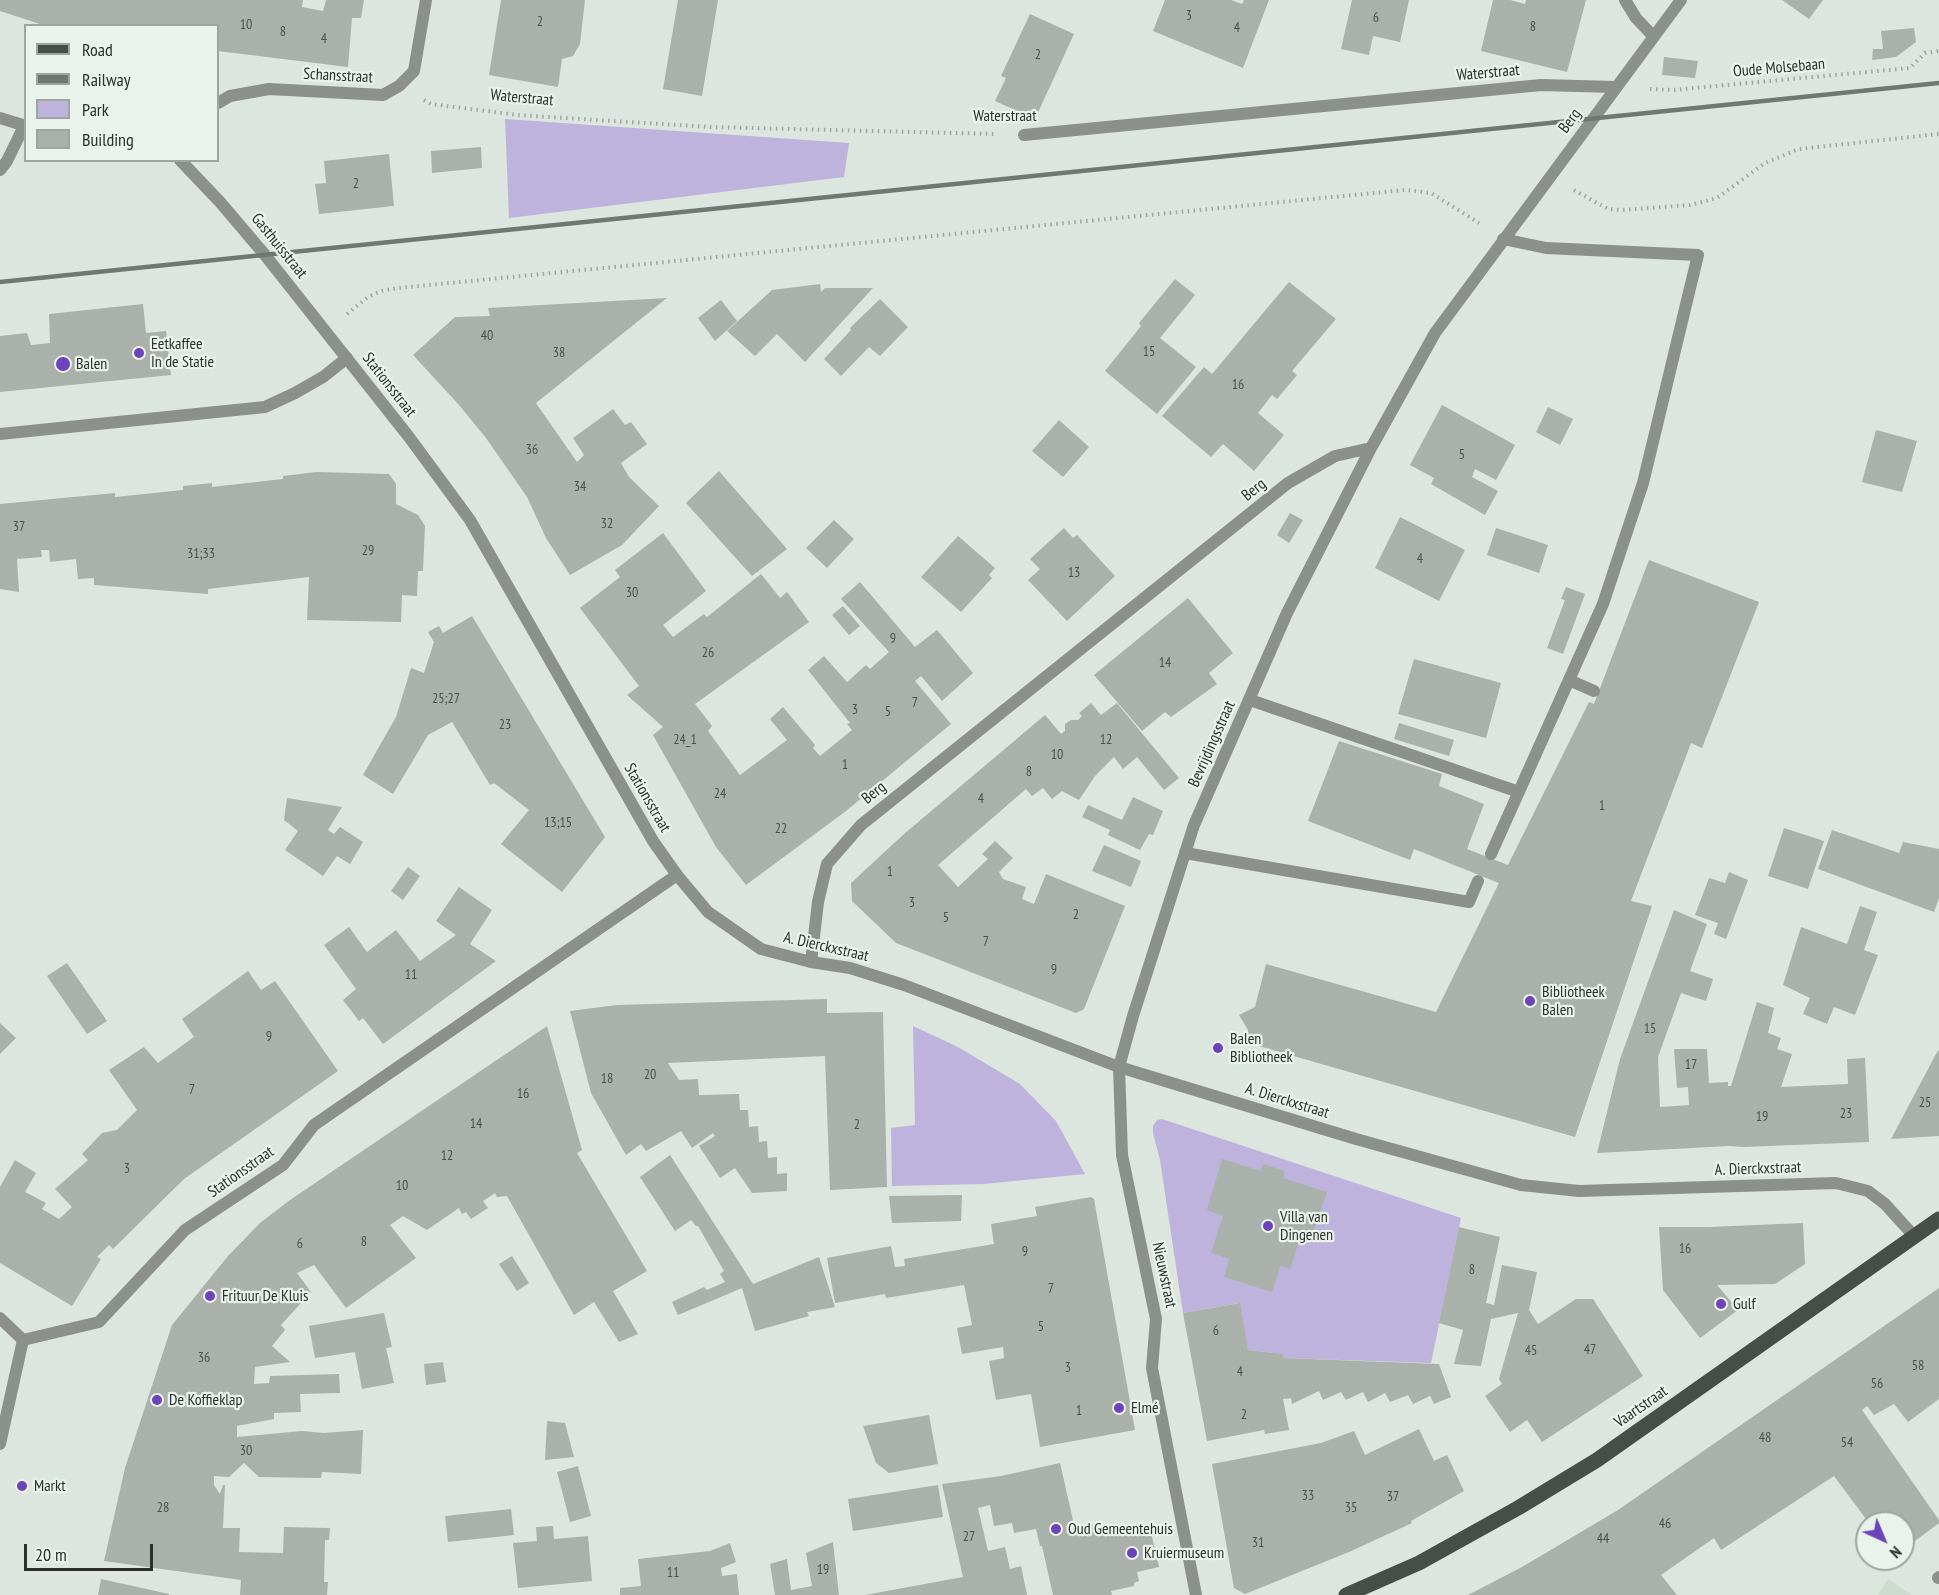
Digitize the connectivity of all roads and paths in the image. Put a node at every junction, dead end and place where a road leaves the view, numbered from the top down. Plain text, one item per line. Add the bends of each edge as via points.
1 (426, 0) edge
2 (1625, 0) edge
3 (1682, 0) edge
4 (1653, 36) junction
5 (1939, 51) edge
6 (399, 86) junction
7 (1615, 87) junction
8 (219, 102) edge
9 (0, 118) edge
10 (24, 126) edge
11 (24, 128) edge
12 (1939, 134) edge
13 (1024, 135) joint
14 (182, 162) edge
15 (0, 170) edge
16 (1551, 176) junction
17 (1503, 239) junction
18 (326, 331) junction
19 (347, 358) junction
20 (0, 434) edge
21 (1371, 448) junction
22 (1569, 680) junction
23 (1594, 691) dead end
24 (1250, 700) junction
25 (1519, 792) junction
26 (1185, 853) junction
27 (1491, 854) dead end
28 (678, 875) junction
29 (1478, 881) dead end
30 (811, 962) junction
31 (1119, 1068) junction
32 (1939, 1219) edge
33 (1914, 1236) junction
34 (0, 1318) edge
35 (23, 1340) junction
36 (0, 1444) edge
37 (1196, 1595) edge
38 (1346, 1595) edge

1 - 6 street via 414,71
2 - 4 street
3 - 4 street, Berg
4 - 7 street, Berg
5 - 7 path, Oude Molsebaan via 1925,53 1910,68 1673,90
6 - 8 street, Schansstraat via 383,95 269,89 230,96
6 - 13 path, Waterstraat via 431,104 517,115 710,127
7 - 13 street, Waterstraat via 1541,85
7 - 16 street, Berg
9 - 10 street
11 - 15 street
12 - 16 path via 1799,149 1765,163 1717,198 1690,205 1608,209
14 - 18 street, Gasthuisstraat via 220,202
16 - 17 street, Berg
17 - 18 path via 1431,193 1405,190 398,288 368,297
17 - 21 street, Berg via 1435,333
17 - 22 street via 1546,248 1698,255 1643,483 1603,604
18 - 19 street, Gasthuisstraat
19 - 20 street, Stationsstraat via 323,377 265,407
19 - 28 street, Stationsstraat via 470,520 653,841
21 - 24 street, Bevrijdingsstraat via 1287,613
21 - 30 street, Berg via 1335,456 1288,483 861,825 827,864
22 - 23 street
22 - 25 street
24 - 25 street
24 - 26 street, Bevrijdingsstraat
25 - 27 street
26 - 29 street via 1469,902
26 - 31 street, Bevrijdingsstraat
28 - 30 street, A. Dierckxstraat via 708,912 732,930 762,949
28 - 35 street, Stationsstraat via 314,1125 283,1165 185,1230 99,1322
30 - 31 street, A. Dierckxstraat via 850,968 904,985
31 - 33 street, A. Dierckxstraat via 1521,1185 1579,1191 1836,1183 1868,1191
31 - 37 street, Nieuwstraat via 1122,1155 1156,1319 1152,1368
32 - 33 main road, Vaartstraat
33 - 38 main road, Vaartstraat via 1597,1460 1429,1557
34 - 35 street
35 - 36 street

